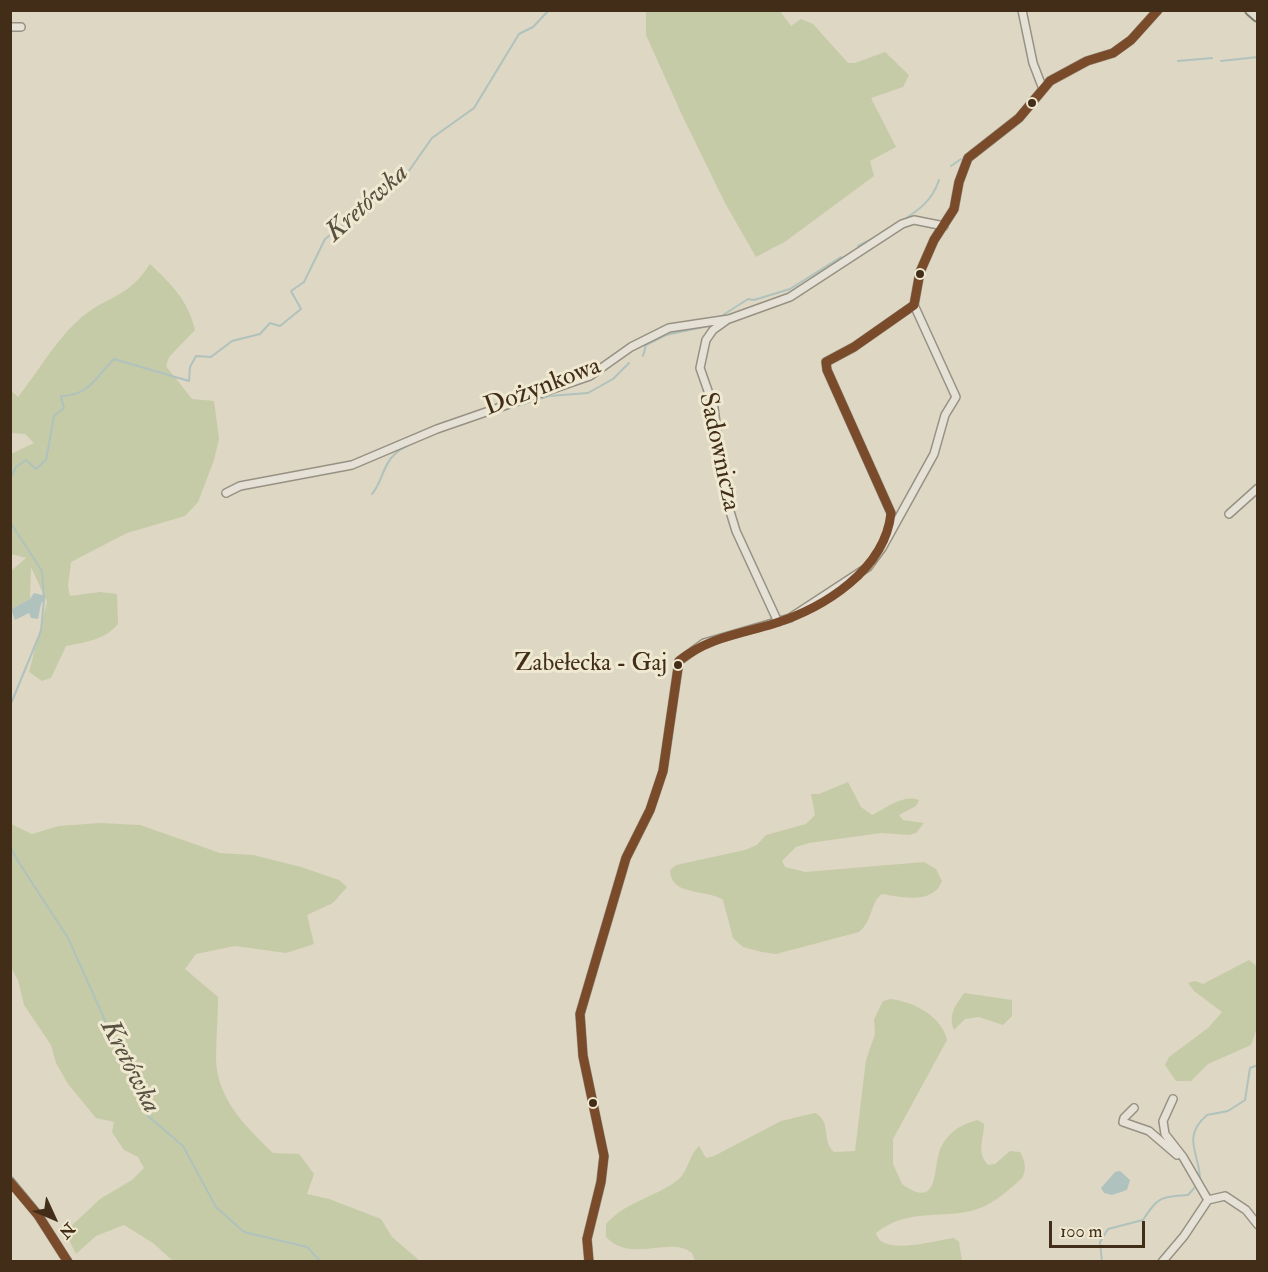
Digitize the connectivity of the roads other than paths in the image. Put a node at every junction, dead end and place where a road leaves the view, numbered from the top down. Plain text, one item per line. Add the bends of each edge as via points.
1 (1022, 10) edge
2 (1158, 10) edge
3 (1251, 10) edge
4 (1257, 16) edge
5 (10, 27) edge
6 (21, 27) dead end
7 (1043, 89) junction
8 (944, 226) junction
9 (914, 305) junction
10 (729, 319) junction
11 (1257, 488) edge
12 (226, 493) dead end
13 (1229, 514) dead end
14 (891, 528) junction
15 (778, 622) junction
16 (1173, 1099) dead end
17 (1134, 1108) dead end
18 (1185, 1161) junction
19 (10, 1181) edge
20 (1208, 1200) junction
21 (1257, 1226) edge
22 (68, 1262) edge
23 (589, 1262) edge
24 (1162, 1262) edge

1 - 7 street
2 - 7 street via 1131,40 1113,53 1069,69
3 - 4 main road
5 - 6 street
7 - 8 street via 1018,118 968,158 954,209
8 - 9 street via 920,272
8 - 10 street, Dożynkowa via 914,220 902,224 800,292
9 - 14 street via 956,397 945,415 934,454
9 - 14 street via 854,348 826,362 891,513
10 - 12 street, Dożynkowa via 669,328 631,347 590,376 437,429 352,465 240,486
10 - 15 street, Sadownicza via 706,340 700,368 714,408 725,495 736,531
11 - 13 street
14 - 15 street via 868,567 815,604
15 - 23 street via 704,643 687,653 676,668 663,771 650,810 626,858 580,1014 583,1056 604,1156 587,1239
16 - 18 street via 1163,1121 1165,1134
17 - 18 street via 1123,1122 1149,1131
18 - 20 street
19 - 22 street
20 - 21 street via 1225,1196 1246,1210
20 - 24 street

